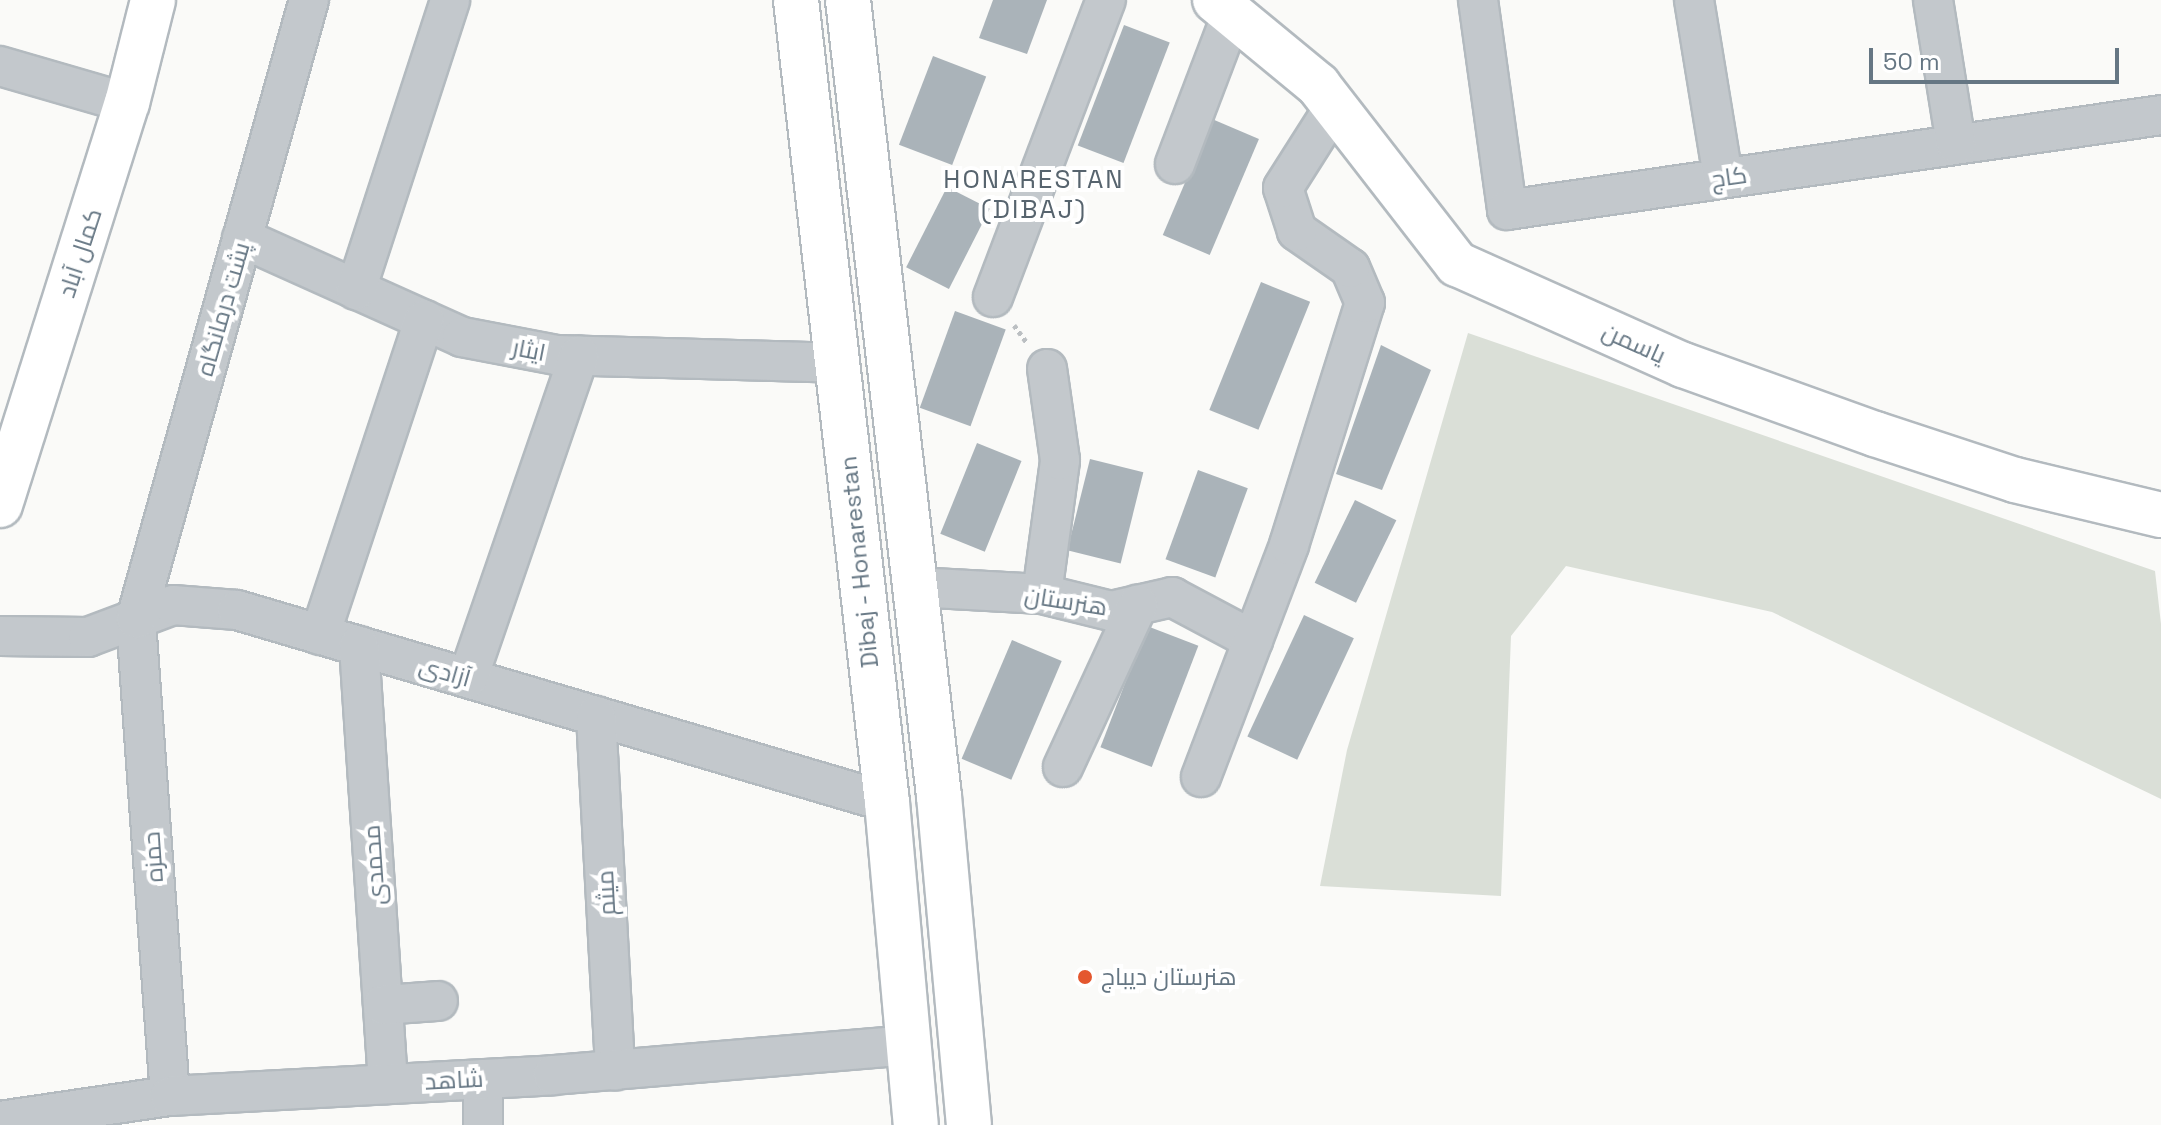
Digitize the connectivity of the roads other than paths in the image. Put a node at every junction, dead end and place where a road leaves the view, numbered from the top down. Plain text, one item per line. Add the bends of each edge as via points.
1 (153, 0) edge
2 (309, 0) edge
3 (450, 0) edge
4 (796, 0) edge
5 (848, 0) edge
6 (1106, 0) edge
7 (1478, 0) edge
8 (1694, 0) edge
9 (1933, 0) edge
10 (1223, 7) edge
11 (0, 66) edge
12 (127, 103) junction
13 (1335, 106) junction
14 (2161, 115) edge
15 (1956, 144) junction
16 (1175, 164) dead end
17 (1723, 178) junction
18 (242, 238) junction
19 (356, 290) junction
20 (993, 297) road end
21 (424, 320) junction
22 (579, 356) junction
23 (837, 363) junction
24 (1047, 369) road end
25 (13, 427) edge
26 (0, 505) edge
27 (2161, 515) edge
28 (915, 587) junction
29 (1042, 594) junction
30 (1138, 605) junction
31 (136, 619) junction
32 (320, 635) junction
33 (0, 636) edge
34 (1253, 640) junction
35 (359, 646) junction
36 (468, 678) junction
37 (596, 716) junction
38 (1063, 767) dead end
39 (1201, 777) dead end
40 (939, 796) junction
41 (887, 802) junction
42 (438, 1001) dead end
43 (383, 1005) junction
44 (909, 1045) junction
45 (615, 1070) junction
46 (483, 1079) junction
47 (388, 1084) junction
48 (170, 1096) junction
49 (0, 1121) edge
50 (483, 1125) edge
51 (916, 1125) edge
52 (969, 1125) edge

1 - 12 main road, کمال آباد
2 - 18 street, پشت درمانگاه
3 - 19 street
4 - 23 main road, Dibaj - Honarestan
5 - 28 main road
6 - 20 street
7 - 17 street, کاج via 1507,210
8 - 17 street
9 - 15 street
10 - 13 main road, یاسمن via 1318,85
10 - 16 street
11 - 12 street
12 - 25 main road, کمال آباد
13 - 27 main road, یاسمن via 1457,264 1683,365 1860,429 2015,480
13 - 34 street via 1283,188 1297,231 1350,268 1365,303 1336,405
14 - 15 street, کاج
15 - 17 street, کاج
18 - 19 street, ایثار
18 - 31 street, پشت درمانگاه
19 - 21 street, ایثار
21 - 22 street, ایثار via 462,337
21 - 32 street
22 - 23 street, ایثار
22 - 36 street
23 - 41 main road, Dibaj - Honarestan
24 - 29 street via 1060,460
25 - 26 main road, کمال آباد
28 - 29 street, هنرستان
28 - 40 main road
29 - 30 street, هنرستان via 1111,611
30 - 34 street, هنرستان via 1172,597
30 - 38 street
31 - 32 street, آزادی via 173,605 221,609
31 - 33 street, آزادی via 88,637
31 - 48 street, حمزه
32 - 35 street, آزادی
34 - 39 street
35 - 36 street, آزادی
35 - 43 street, محمدی
36 - 37 street, آزادی
37 - 41 street, آزادی
37 - 45 street, میثم
40 - 41 main road
40 - 52 main road
41 - 44 main road, Dibaj - Honarestan
42 - 43 street
43 - 47 street, محمدی
44 - 45 street, شاهد
44 - 51 main road, Dibaj - Honarestan
45 - 46 street, شاهد
46 - 47 street, شاهد
46 - 50 street
47 - 48 street, شاهد
48 - 49 street, شاهد

